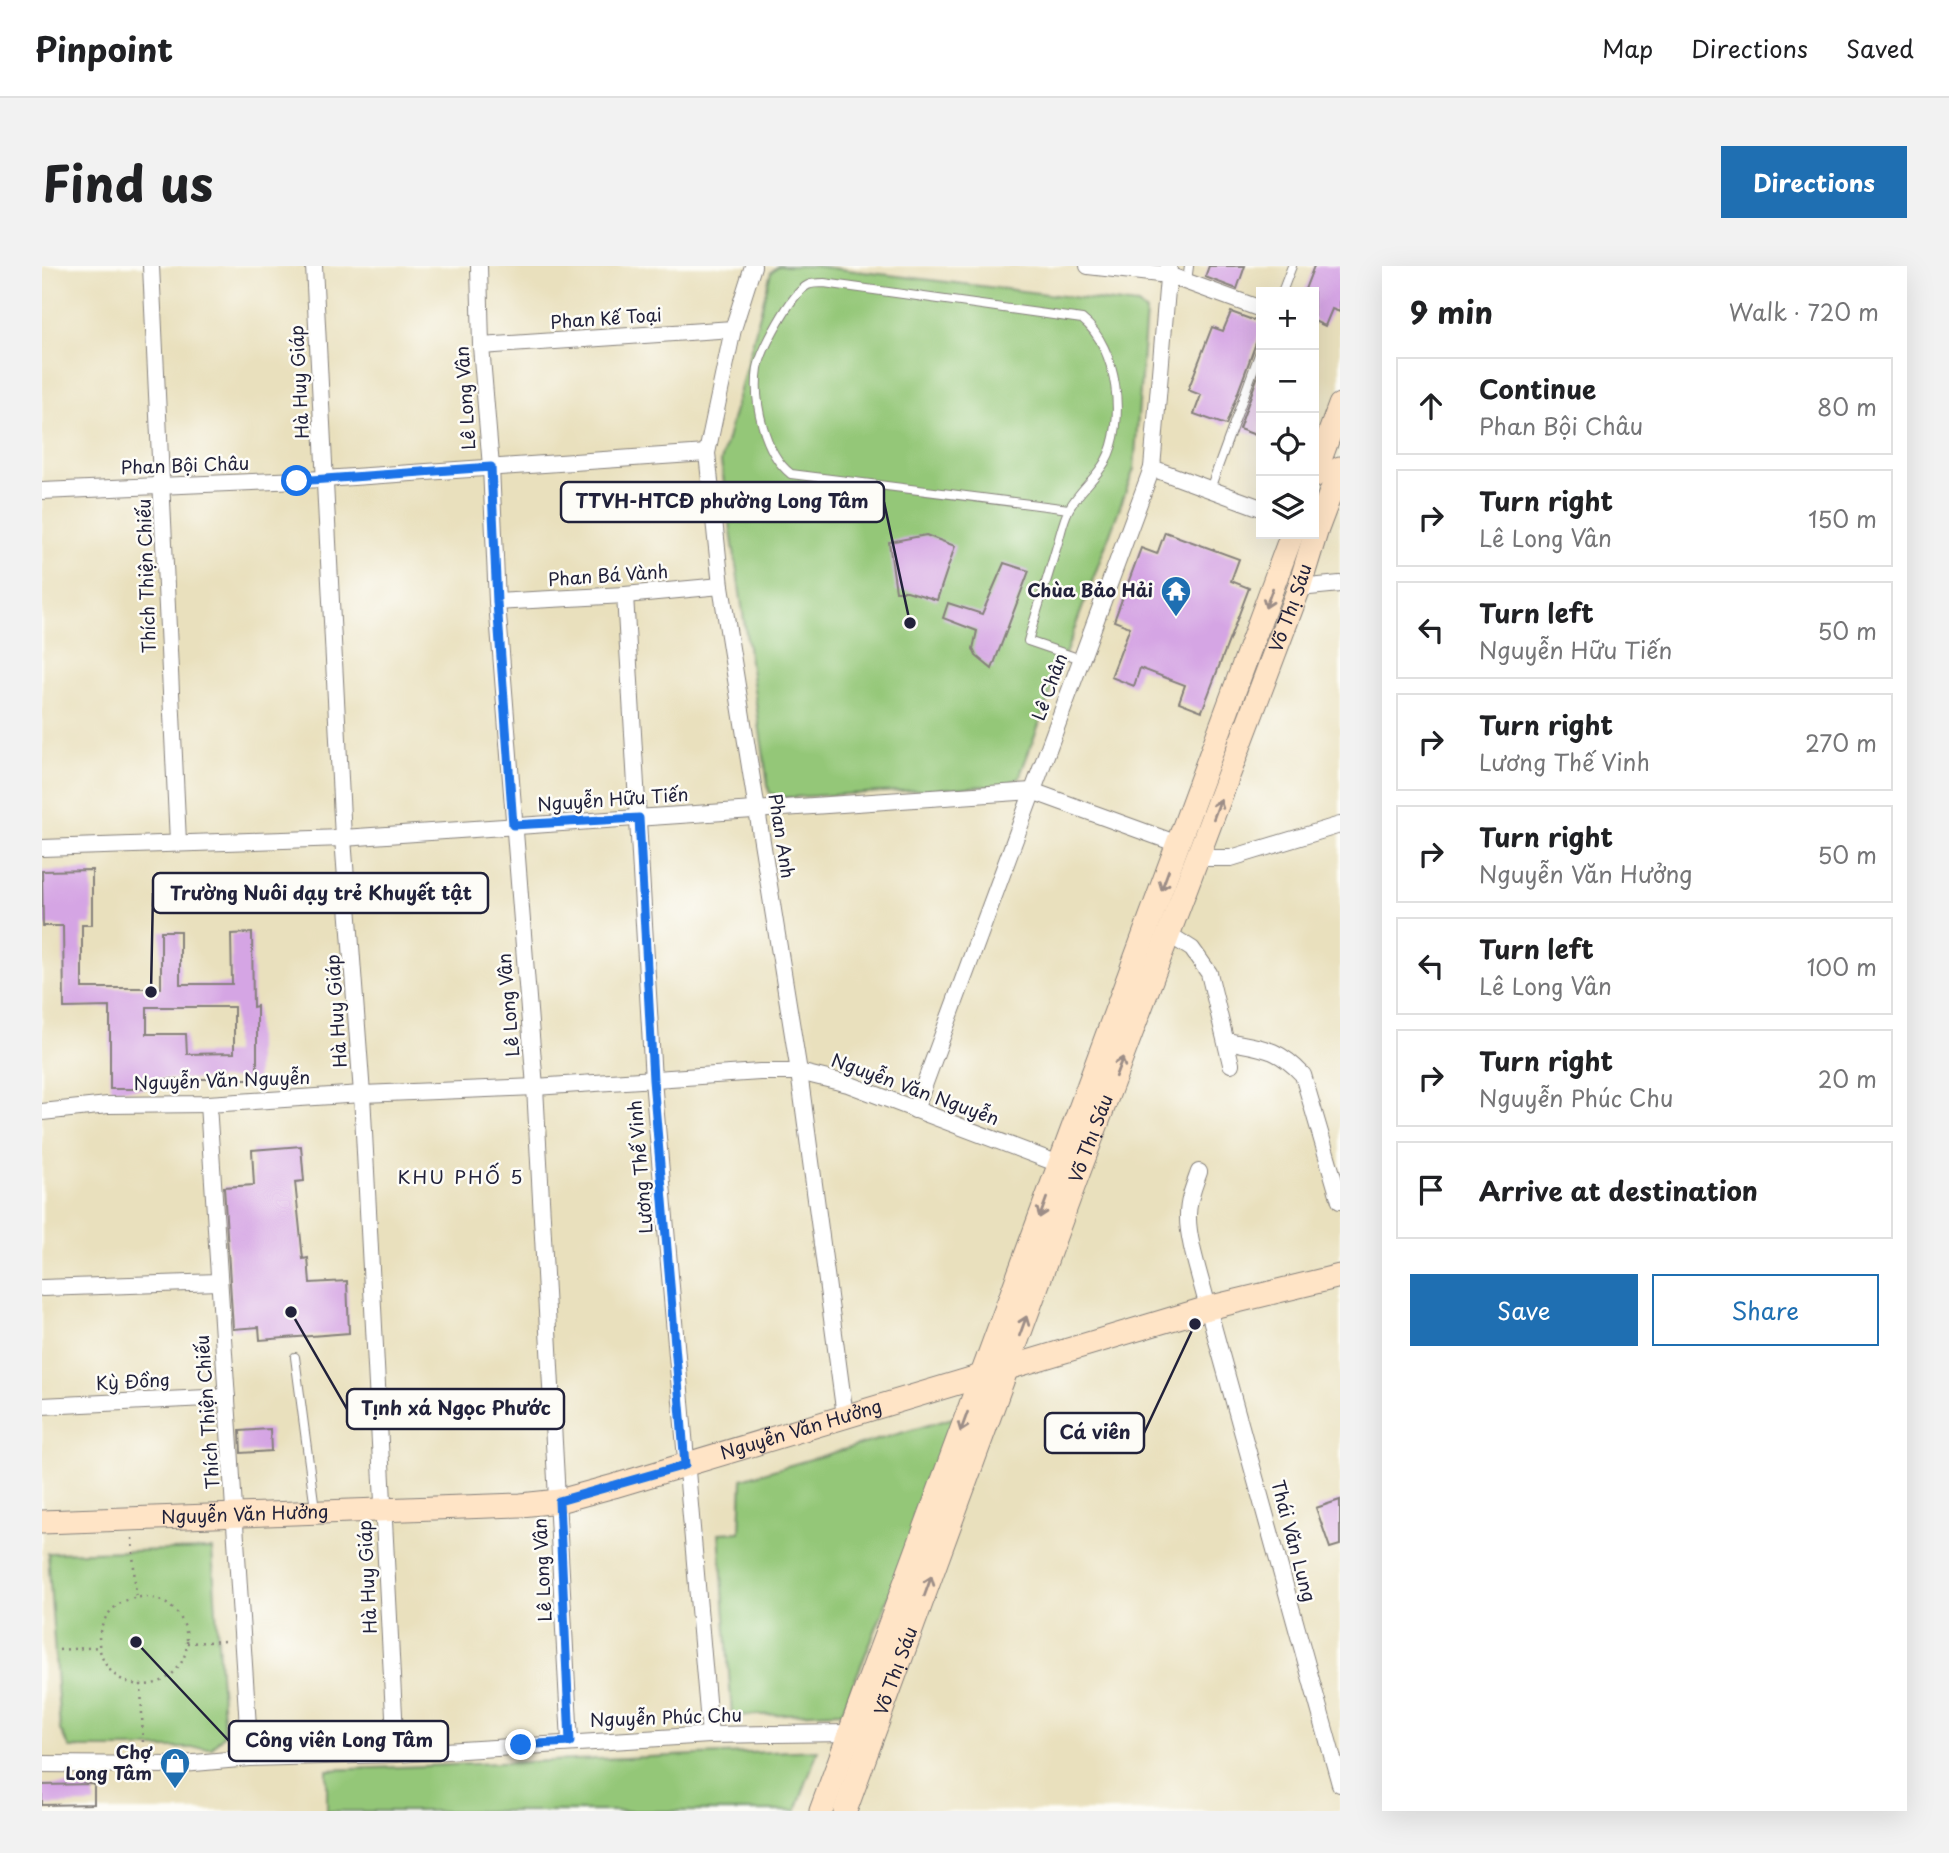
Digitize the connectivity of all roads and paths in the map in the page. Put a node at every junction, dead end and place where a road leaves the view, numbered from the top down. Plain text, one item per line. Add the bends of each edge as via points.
1 (151, 266) edge
2 (314, 266) edge
3 (479, 266) edge
4 (753, 266) edge
5 (1088, 266) edge
6 (1292, 266) edge
7 (1168, 270) edge
8 (1188, 274) edge
9 (1284, 287) edge
10 (1256, 307) edge
11 (733, 329) junction
12 (481, 346) junction
13 (1261, 350) edge
14 (1340, 405) edge
15 (707, 453) junction
16 (1319, 462) edge
17 (491, 467) junction
18 (1152, 468) junction
19 (1340, 468) edge
20 (324, 479) junction
21 (163, 487) junction
22 (1210, 489) junction
23 (42, 491) edge
24 (1256, 506) edge
25 (1069, 509) junction
26 (1290, 539) edge
27 (1340, 584) edge
28 (722, 586) junction
29 (1299, 588) junction
30 (625, 595) junction
31 (497, 602) junction
32 (1081, 659) junction
33 (1032, 791) junction
34 (757, 810) junction
35 (639, 818) junction
36 (513, 825) junction
37 (1340, 825) edge
38 (344, 838) junction
39 (178, 842) junction
40 (1178, 844) junction
41 (42, 848) edge
42 (1199, 858) junction
43 (1170, 935) junction
44 (1227, 1041) junction
45 (1231, 1064) dead end
46 (799, 1072) junction
47 (653, 1080) junction
48 (535, 1087) junction
49 (362, 1094) junction
50 (208, 1104) junction
51 (915, 1110) junction
52 (42, 1112) edge
53 (1059, 1164) junction
54 (1199, 1172) dead end
55 (1340, 1201) edge
56 (1340, 1276) edge
57 (219, 1282) junction
58 (42, 1288) edge
59 (1208, 1308) junction
60 (295, 1357) dead end
61 (1007, 1369) junction
62 (979, 1377) junction
63 (227, 1397) junction
64 (42, 1406) edge
65 (845, 1416) junction
66 (685, 1465) junction
67 (559, 1501) junction
68 (384, 1509) junction
69 (316, 1512) junction
70 (234, 1515) junction
71 (42, 1522) edge
72 (132, 1535) dead end
73 (135, 1598) junction
74 (230, 1640) dead end
75 (187, 1643) junction
76 (100, 1647) junction
77 (59, 1650) dead end
78 (141, 1685) junction
79 (710, 1735) junction
80 (860, 1736) junction
81 (570, 1742) junction
82 (143, 1744) dead end
83 (396, 1754) junction
84 (250, 1758) junction
85 (42, 1764) edge
86 (1340, 1784) edge
87 (821, 1811) edge
88 (845, 1811) edge

1 - 21 street, Thích Thiện Chiếu
2 - 20 street, Hà Huy Giáp
3 - 12 street, Lê Long Vân
4 - 11 street, Phan Anh
5 - 7 street
6 - 9 lane
7 - 8 street
7 - 18 street, Lê Chân
8 - 10 street
11 - 12 street, Phan Kế Toại
11 - 15 street, Phan Anh
12 - 17 street, Lê Long Vân
13 - 22 lane
14 - 16 main road
15 - 17 street, Phan Bội Châu
15 - 28 street, Phan Anh
17 - 20 street, Phan Bội Châu
17 - 31 street, Lê Long Vân
18 - 22 street
18 - 32 street, Lê Chân
19 - 29 main road, Võ Thị Sáu
20 - 21 street, Phan Bội Châu
20 - 38 street, Hà Huy Giáp
21 - 23 street, Phan Bội Châu
21 - 39 street, Thích Thiện Chiếu
22 - 24 street
25 - 25 lane via 791,474 781,466 767,437 758,401 758,368 792,302 808,285 824,283 1082,319 1094,328 1105,347 1116,392 1116,418 1106,461
25 - 32 lane via 1028,641
26 -> 40 main road, Võ Thị Sáu
27 - 29 street
28 - 30 street, Phan Bá Vành
28 - 34 street, Phan Anh
42 -> 29 main road, Võ Thị Sáu
30 - 31 street, Phan Bá Vành
30 - 35 street, Lương Thế Vinh
31 - 36 street, Lê Long Vân
32 - 33 street, Lê Chân
33 - 34 street, Nguyễn Hữu Tiến
33 - 40 street, Nguyễn Hữu Tiến
33 - 51 street, Lê Chân
34 - 35 street, Nguyễn Hữu Tiến
34 - 46 street, Phan Anh
35 - 36 street, Nguyễn Hữu Tiến
35 - 47 street, Lương Thế Vinh
36 - 38 street, Nguyễn Hữu Tiến
36 - 48 street, Lê Long Vân
37 - 42 street via 1231,858
38 - 39 street, Nguyễn Hữu Tiến
38 - 49 street, Hà Huy Giáp
39 - 41 street, Nguyễn Hữu Tiến
40 -> 53 main road, Võ Thị Sáu
42 - 43 main road, Võ Thị Sáu
43 - 44 street via 1192,949 1209,974
61 -> 43 main road, Võ Thị Sáu
44 - 45 street
44 - 55 street via 1275,1051 1303,1075
46 - 47 street, Nguyễn Văn Nguyễn
46 - 51 street, Nguyễn Văn Nguyễn via 848,1084
46 - 65 street, Phan Anh
47 - 48 street, Nguyễn Văn Nguyễn
47 - 66 street, Lương Thế Vinh
48 - 49 street, Nguyễn Văn Nguyễn
48 - 67 street, Lê Long Vân
49 - 50 street, Nguyễn Văn Nguyễn
49 - 68 street, Hà Huy Giáp
50 - 52 street, Nguyễn Văn Nguyễn via 108,1105
50 - 57 street, Thích Thiện Chiếu
51 - 53 street, Nguyễn Văn Nguyễn
53 -> 62 main road, Võ Thị Sáu
54 - 59 street, Thái Văn Lung via 1188,1216
56 - 59 main road, Nguyễn Văn Hưởng
57 - 58 street
57 - 63 street, Thích Thiện Chiếu
59 - 61 main road, Nguyễn Văn Hưởng
59 - 86 street, Thái Văn Lung
60 - 69 lane
61 - 62 main road, Nguyễn Văn Hưởng
80 -> 61 main road, Võ Thị Sáu
62 - 65 main road, Nguyễn Văn Hưởng
62 -> 80 main road, Võ Thị Sáu
63 - 64 street, Kỳ Đồng
63 - 70 street, Thích Thiện Chiếu
65 - 66 main road, Nguyễn Văn Hưởng
66 - 67 main road, Nguyễn Văn Hưởng
66 - 79 street, Lương Thế Vinh
67 - 68 main road, Nguyễn Văn Hưởng
67 - 81 street, Lê Long Vân
68 - 69 main road, Nguyễn Văn Hưởng
68 - 83 street, Hà Huy Giáp
69 - 70 main road, Nguyễn Văn Hưởng
70 - 71 main road, Nguyễn Văn Hưởng
70 - 84 street, Thích Thiện Chiếu
72 - 73 path
73 - 75 path via 147,1597 169,1606 184,1624
73 - 76 path via 114,1608 107,1617
74 - 75 path
75 - 78 path via 177,1670 157,1683
76 - 77 path
76 - 78 path via 113,1672
78 - 82 path
79 - 80 street, Nguyễn Phúc Chu
79 - 81 street, Nguyễn Phúc Chu
80 - 87 main road, Võ Thị Sáu
80 - 88 main road, Võ Thị Sáu
81 - 83 street, Nguyễn Phúc Chu
83 - 84 street, Nguyễn Phúc Chu
84 - 85 street, Nguyễn Phúc Chu via 172,1765

